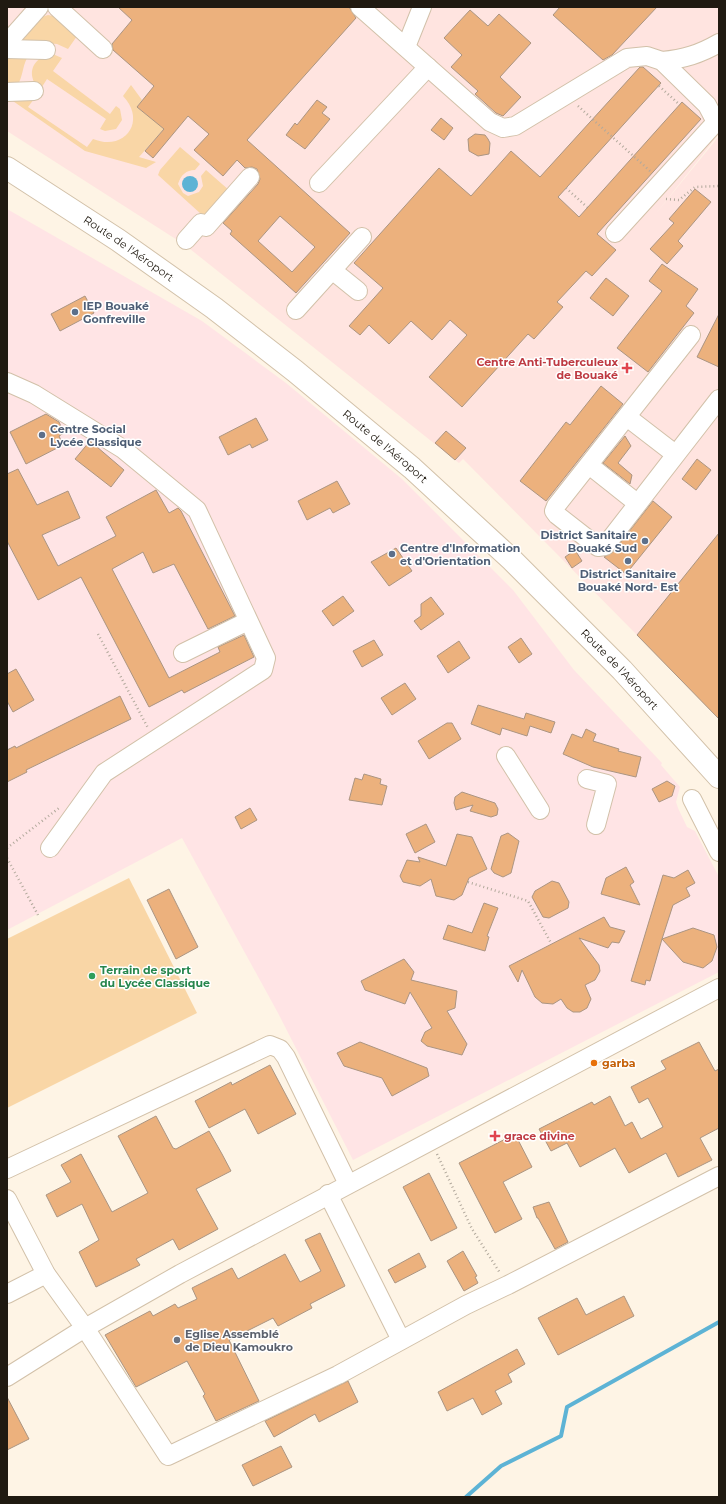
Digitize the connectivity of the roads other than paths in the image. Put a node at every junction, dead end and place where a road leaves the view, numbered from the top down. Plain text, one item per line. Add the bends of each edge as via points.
1 (39, 7) edge
2 (57, 7) edge
3 (360, 7) edge
4 (422, 7) edge
5 (7, 43) edge
6 (719, 43) edge
7 (406, 47) junction
8 (7, 49) edge
9 (104, 49) dead end
10 (46, 50) dead end
11 (662, 61) junction
12 (428, 67) junction
13 (34, 91) dead end
14 (7, 92) edge
15 (7, 168) edge
16 (250, 177) dead end
17 (319, 183) dead end
18 (615, 233) dead end
19 (362, 237) dead end
20 (186, 240) dead end
21 (332, 270) junction
22 (358, 291) dead end
23 (296, 310) dead end
24 (691, 335) dead end
25 (7, 382) edge
26 (719, 399) edge
27 (627, 417) junction
28 (675, 454) junction
29 (589, 465) junction
30 (638, 503) junction
31 (248, 621) junction
32 (183, 653) dead end
33 (506, 756) dead end
34 (719, 777) edge
35 (588, 779) dead end
36 (692, 799) dead end
37 (540, 810) dead end
38 (596, 825) dead end
39 (50, 848) dead end
40 (719, 852) edge
41 (719, 988) edge
42 (7, 1169) edge
43 (719, 1176) edge
44 (348, 1184) junction
45 (328, 1194) junction
46 (7, 1199) edge
47 (46, 1274) junction
48 (7, 1294) edge
49 (85, 1328) junction
50 (401, 1340) junction
51 (7, 1377) edge

1 - 5 street
2 - 9 street
3 - 7 street
4 - 7 street
6 - 11 street via 685,58
7 - 12 street
8 - 10 street
11 - 12 street via 647,56 627,58 515,126 503,128 490,122
11 - 18 street via 702,99 713,113 716,122
12 - 17 street
13 - 14 street
15 - 34 main road, Route de l'Aéroport via 118,240 214,308 412,468 512,560 622,670
16 - 20 street
19 - 21 street
21 - 22 street
21 - 23 street
24 - 27 street
25 - 31 street via 34,394 123,450 197,510
26 - 28 street
27 - 28 street
27 - 29 street
28 - 30 street
29 - 30 street
29 - 30 street via 554,511 598,548 602,547
31 - 32 street
31 - 39 street via 266,658 263,670 104,773
33 - 37 street
35 - 38 street via 607,784
36 - 40 street
41 - 44 street
42 - 44 street via 270,1045 280,1049 286,1057
43 - 50 street
44 - 45 street
45 - 49 street
45 - 50 street
46 - 47 street
47 - 48 street
47 - 49 street
49 - 50 street via 168,1456 338,1375
49 - 51 street

